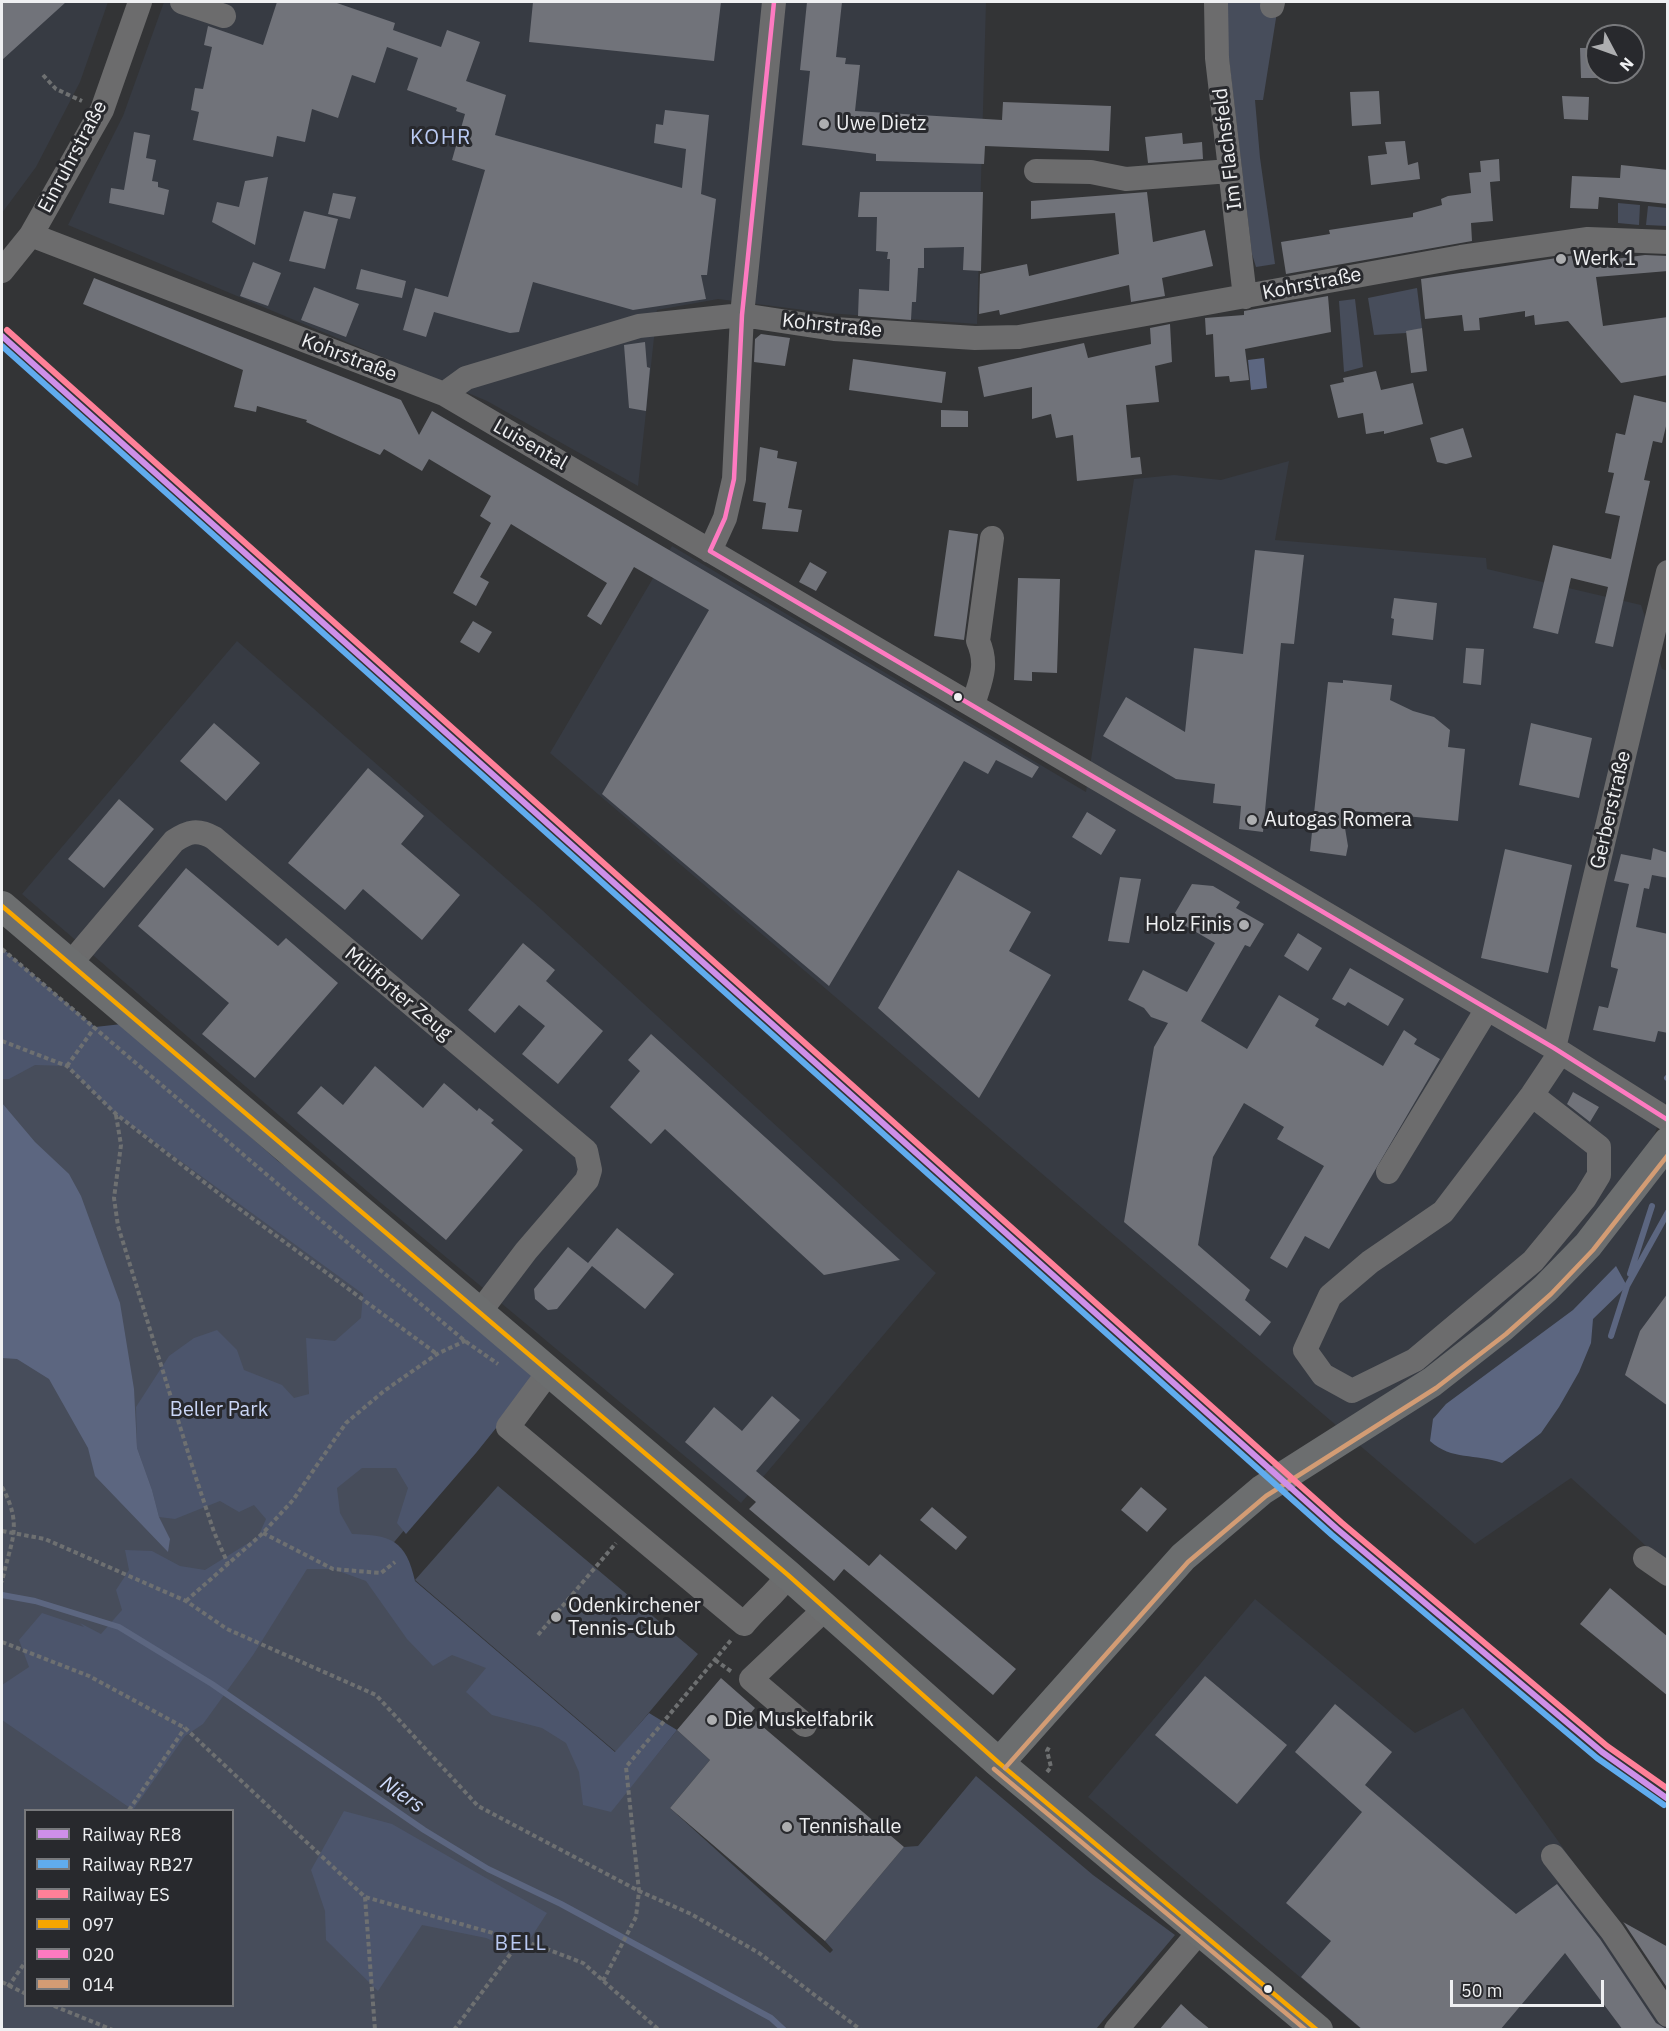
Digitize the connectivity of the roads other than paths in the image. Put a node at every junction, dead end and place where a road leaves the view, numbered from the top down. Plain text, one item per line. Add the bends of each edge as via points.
1 (140, 2) edge
2 (182, 2) edge
3 (774, 2) edge
4 (1216, 2) edge
5 (224, 16) dead end
6 (1036, 171) dead end
7 (1230, 171) junction
8 (30, 235) junction
9 (1668, 242) edge
10 (2, 271) edge
11 (1245, 297) junction
12 (742, 315) junction
13 (444, 394) junction
14 (992, 538) dead end
15 (710, 550) junction
16 (1668, 572) edge
17 (973, 705) junction
18 (2, 906) edge
19 (70, 964) junction
20 (1487, 1009) junction
21 (1557, 1050) junction
22 (1532, 1095) junction
23 (1668, 1120) edge
24 (1668, 1142) edge
25 (1388, 1172) dead end
26 (486, 1319) junction
27 (548, 1373) junction
28 (1645, 1558) dead end
29 (1668, 1574) edge
30 (788, 1575) junction
31 (826, 1608) junction
32 (805, 1725) dead end
33 (999, 1762) junction
34 (1553, 1856) dead end
35 (1200, 1931) junction
36 (1668, 2015) edge
37 (1116, 2030) edge
38 (1318, 2030) edge

1 - 8 street, Einruhrstraße via 102,110
2 - 5 street
3 - 12 street
4 - 7 street, Im Flachsfeld via 1216,48
6 - 7 street via 1091,172 1126,179
7 - 11 street, Im Flachsfeld
8 - 10 street, Einruhrstraße
8 - 13 street, Kohrstraße
9 - 11 street, Kohrstraße via 1588,238 1461,256
11 - 12 street, Kohrstraße via 1019,337 834,329
12 - 13 street, Kohrstraße via 639,326 466,378
12 - 15 street via 734,479 725,518
13 - 15 street, Luisental
14 - 17 street via 978,641 984,656 983,671
15 - 17 street, Luisental
16 - 21 street, Gerberstraße
17 - 20 street, Luisental
18 - 19 main road
19 - 26 main road
19 - 26 street, Mülforter Zeug via 174,841 188,832 203,832 585,1151 590,1170 587,1180 526,1251
20 - 21 street, Luisental
20 - 25 street
21 - 22 street
21 - 23 street, Luisental
22 - 22 street via 1443,1212 1370,1262 1330,1296 1305,1350 1323,1375 1352,1391 1415,1360 1533,1261 1585,1198 1599,1175 1599,1147
24 - 33 main road via 1588,1245 1501,1328 1432,1382 1262,1490 1183,1557
26 - 27 main road
27 - 30 main road
27 - 30 street via 508,1427 627,1528 744,1624 778,1591
28 - 29 street
30 - 31 main road
31 - 32 street via 751,1679
31 - 33 main road
33 - 35 main road
34 - 36 street via 1612,1931
35 - 37 street
35 - 38 main road

